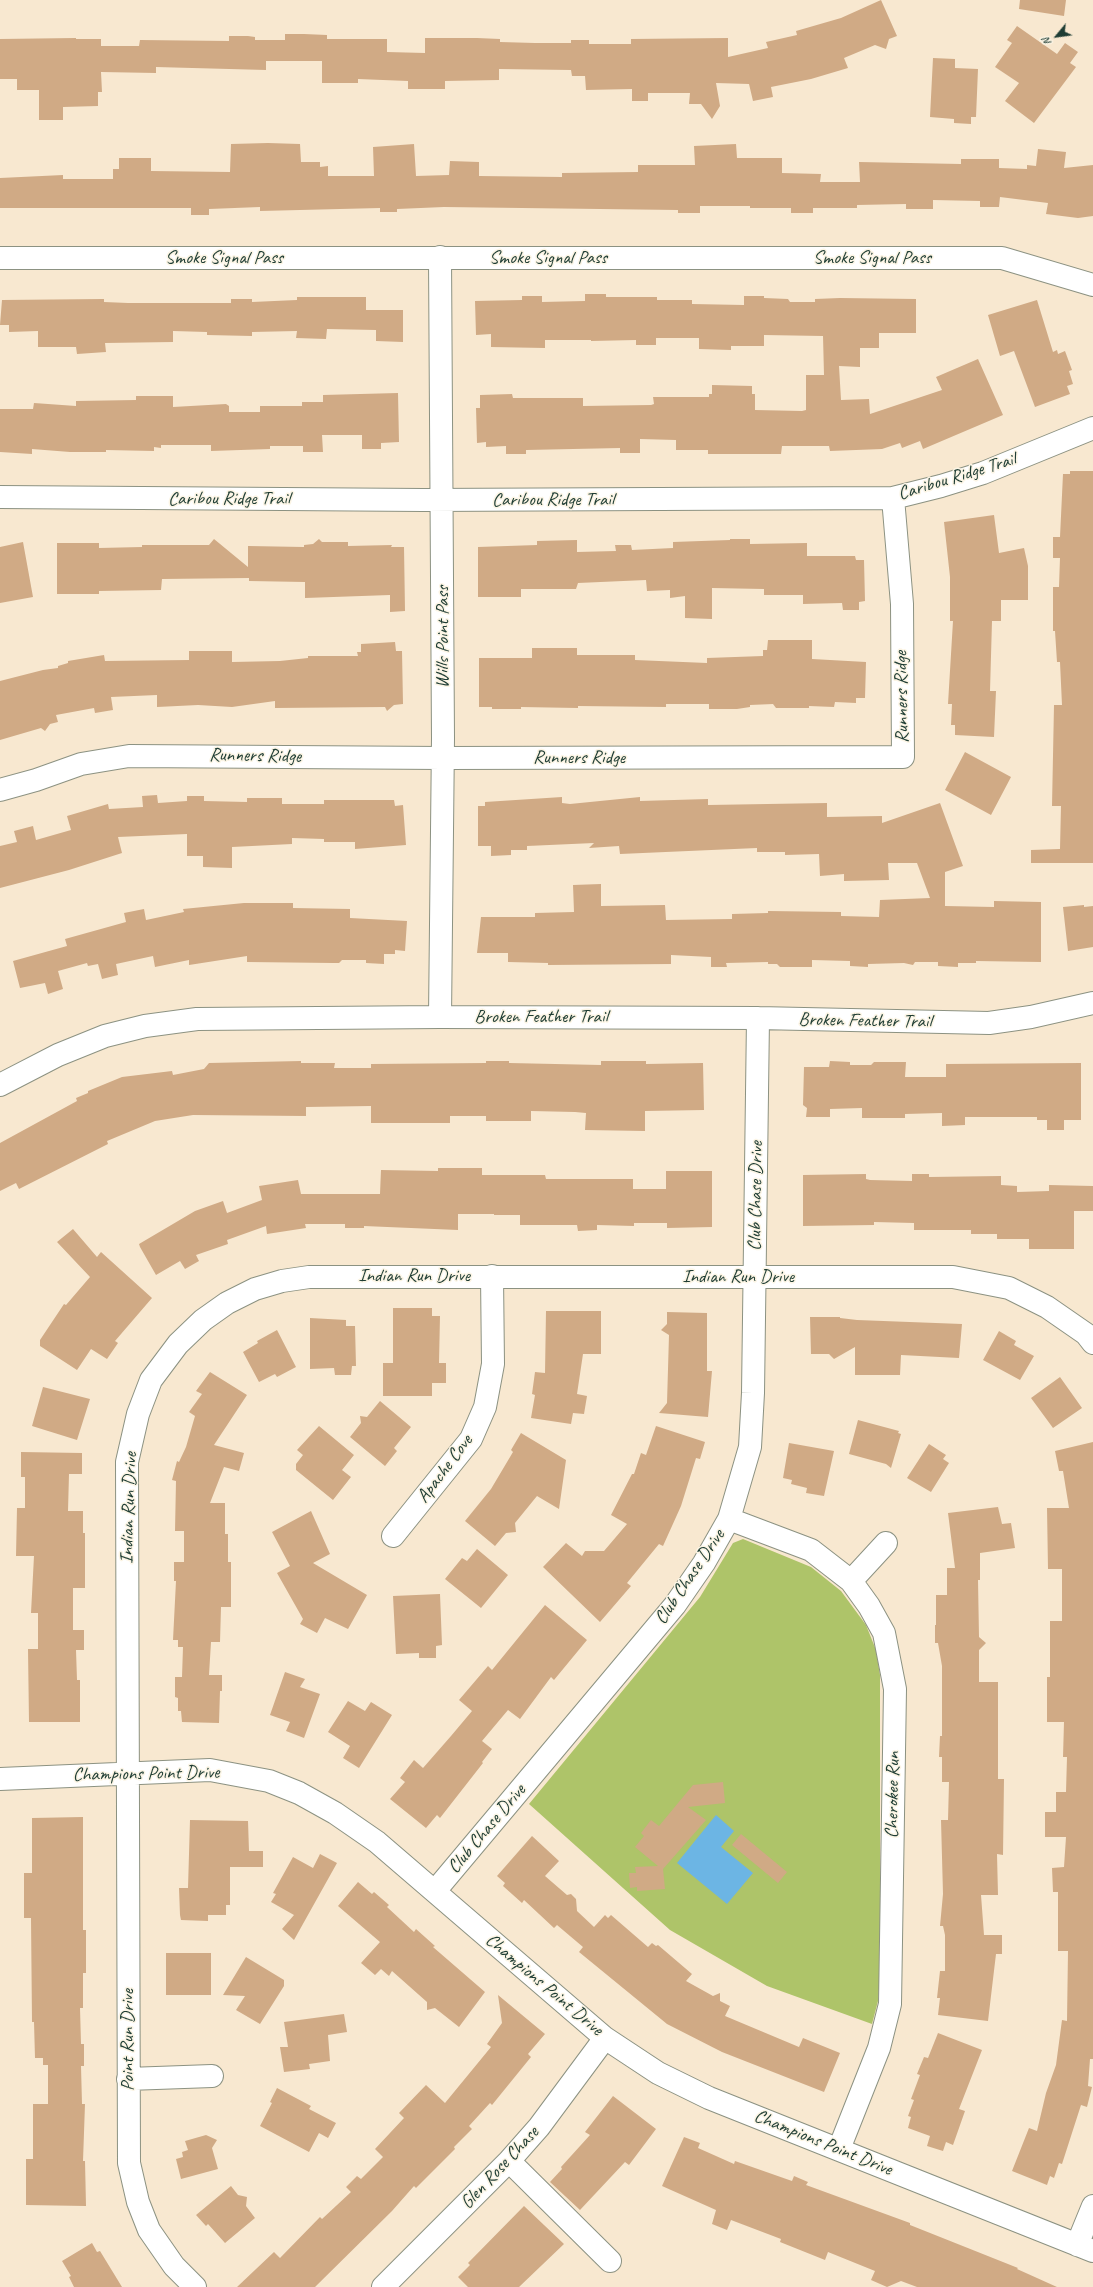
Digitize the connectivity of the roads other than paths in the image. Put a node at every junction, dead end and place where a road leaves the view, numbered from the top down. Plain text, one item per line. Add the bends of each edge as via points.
1 (440, 257) junction
2 (0, 258) edge
3 (1093, 285) edge
4 (1093, 428) edge
5 (0, 497) edge
6 (893, 498) junction
7 (443, 500) junction
8 (442, 758) junction
9 (0, 790) edge
10 (1093, 1003) edge
11 (440, 1017) junction
12 (758, 1018) junction
13 (0, 1085) edge
14 (492, 1276) junction
15 (754, 1277) junction
16 (1091, 1335) edge
17 (729, 1519) junction
18 (393, 1536) dead end
19 (886, 1543) dead end
20 (851, 1581) junction
21 (128, 1773) junction
22 (0, 1779) edge
23 (434, 1892) junction
24 (604, 2038) junction
25 (212, 2076) dead end
26 (128, 2079) junction
27 (839, 2149) junction
28 (509, 2161) junction
29 (1093, 2206) edge
30 (1085, 2248) edge
31 (610, 2261) dead end
32 (195, 2287) edge
33 (383, 2287) edge

1 - 2 street, Smoke Signal Pass
1 - 3 street, Smoke Signal Pass via 1002,258
1 - 7 street, Wills Point Pass
4 - 6 street, Caribou Ridge Trail via 983,473
5 - 7 street, Caribou Ridge Trail
6 - 7 street, Caribou Ridge Trail
6 - 8 street, Runners Ridge via 902,604 903,757
7 - 8 street, Wills Point Pass
8 - 9 street, Runners Ridge via 129,756 81,764
8 - 11 street, Wills Point Pass
10 - 12 street, Broken Feather Trail via 1031,1017 989,1023
11 - 12 street, Broken Feather Trail
11 - 13 street, Broken Feather Trail via 197,1019 145,1026 105,1036 58,1055
12 - 15 street, Club Chase Drive via 758,1156
14 - 15 street, Indian Run Drive
14 - 18 street, Apache Cove via 493,1364 485,1407 471,1439
14 - 21 street, Indian Run Drive via 309,1276 255,1289 227,1303 203,1320 178,1344 151,1380 138,1414 127,1462
15 - 16 street, Indian Run Drive via 953,1278 1009,1288 1047,1307
15 - 17 street, Club Chase Drive via 754,1393 750,1447
17 - 20 street, Cherokee Run via 811,1550
17 - 23 street, Club Chase Drive via 704,1564 675,1605
19 - 20 street
20 - 27 street, Cherokee Run via 884,1633 895,1689 890,2004 879,2048
21 - 22 street, Champions Point Drive
21 - 23 street, Champions Point Drive via 210,1770 269,1781 299,1793 335,1813 377,1842
21 - 26 street, Point Run Drive
23 - 24 street, Champions Point Drive
24 - 27 street, Champions Point Drive via 658,2073 709,2098
24 - 28 street, Glen Rose Chase via 539,2126
25 - 26 street
26 - 32 street, Point Run Drive via 129,2163 138,2202 149,2230 174,2266
27 - 30 street, Champions Point Drive
28 - 31 street
28 - 33 street, Glen Rose Chase
29 - 30 street

